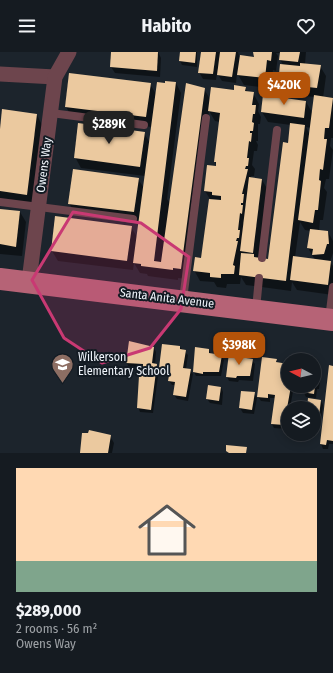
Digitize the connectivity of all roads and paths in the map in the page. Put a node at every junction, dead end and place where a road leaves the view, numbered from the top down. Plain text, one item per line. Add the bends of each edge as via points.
1 (69, 52) edge
2 (0, 74) edge
3 (56, 76) junction
4 (51, 113) junction
5 (206, 118) dead end
6 (144, 125) dead end
7 (277, 130) dead end
8 (0, 202) edge
9 (38, 207) junction
10 (134, 219) dead end
11 (262, 258) dead end
12 (260, 278) dead end
13 (0, 279) edge
14 (29, 281) junction
15 (333, 287) edge
16 (183, 300) junction
17 (256, 310) junction
18 (331, 320) edge

1 - 3 street, Owens Way
2 - 3 street
3 - 4 street, Owens Way
4 - 6 lane
4 - 9 street, Owens Way
5 - 16 lane
7 - 11 lane
8 - 9 lane
9 - 10 lane
9 - 14 street, Owens Way
12 - 17 lane
13 - 14 main road, Santa Anita Avenue
14 - 16 main road, Santa Anita Avenue
15 - 18 lane
16 - 17 main road, Santa Anita Avenue
17 - 18 main road, Santa Anita Avenue

